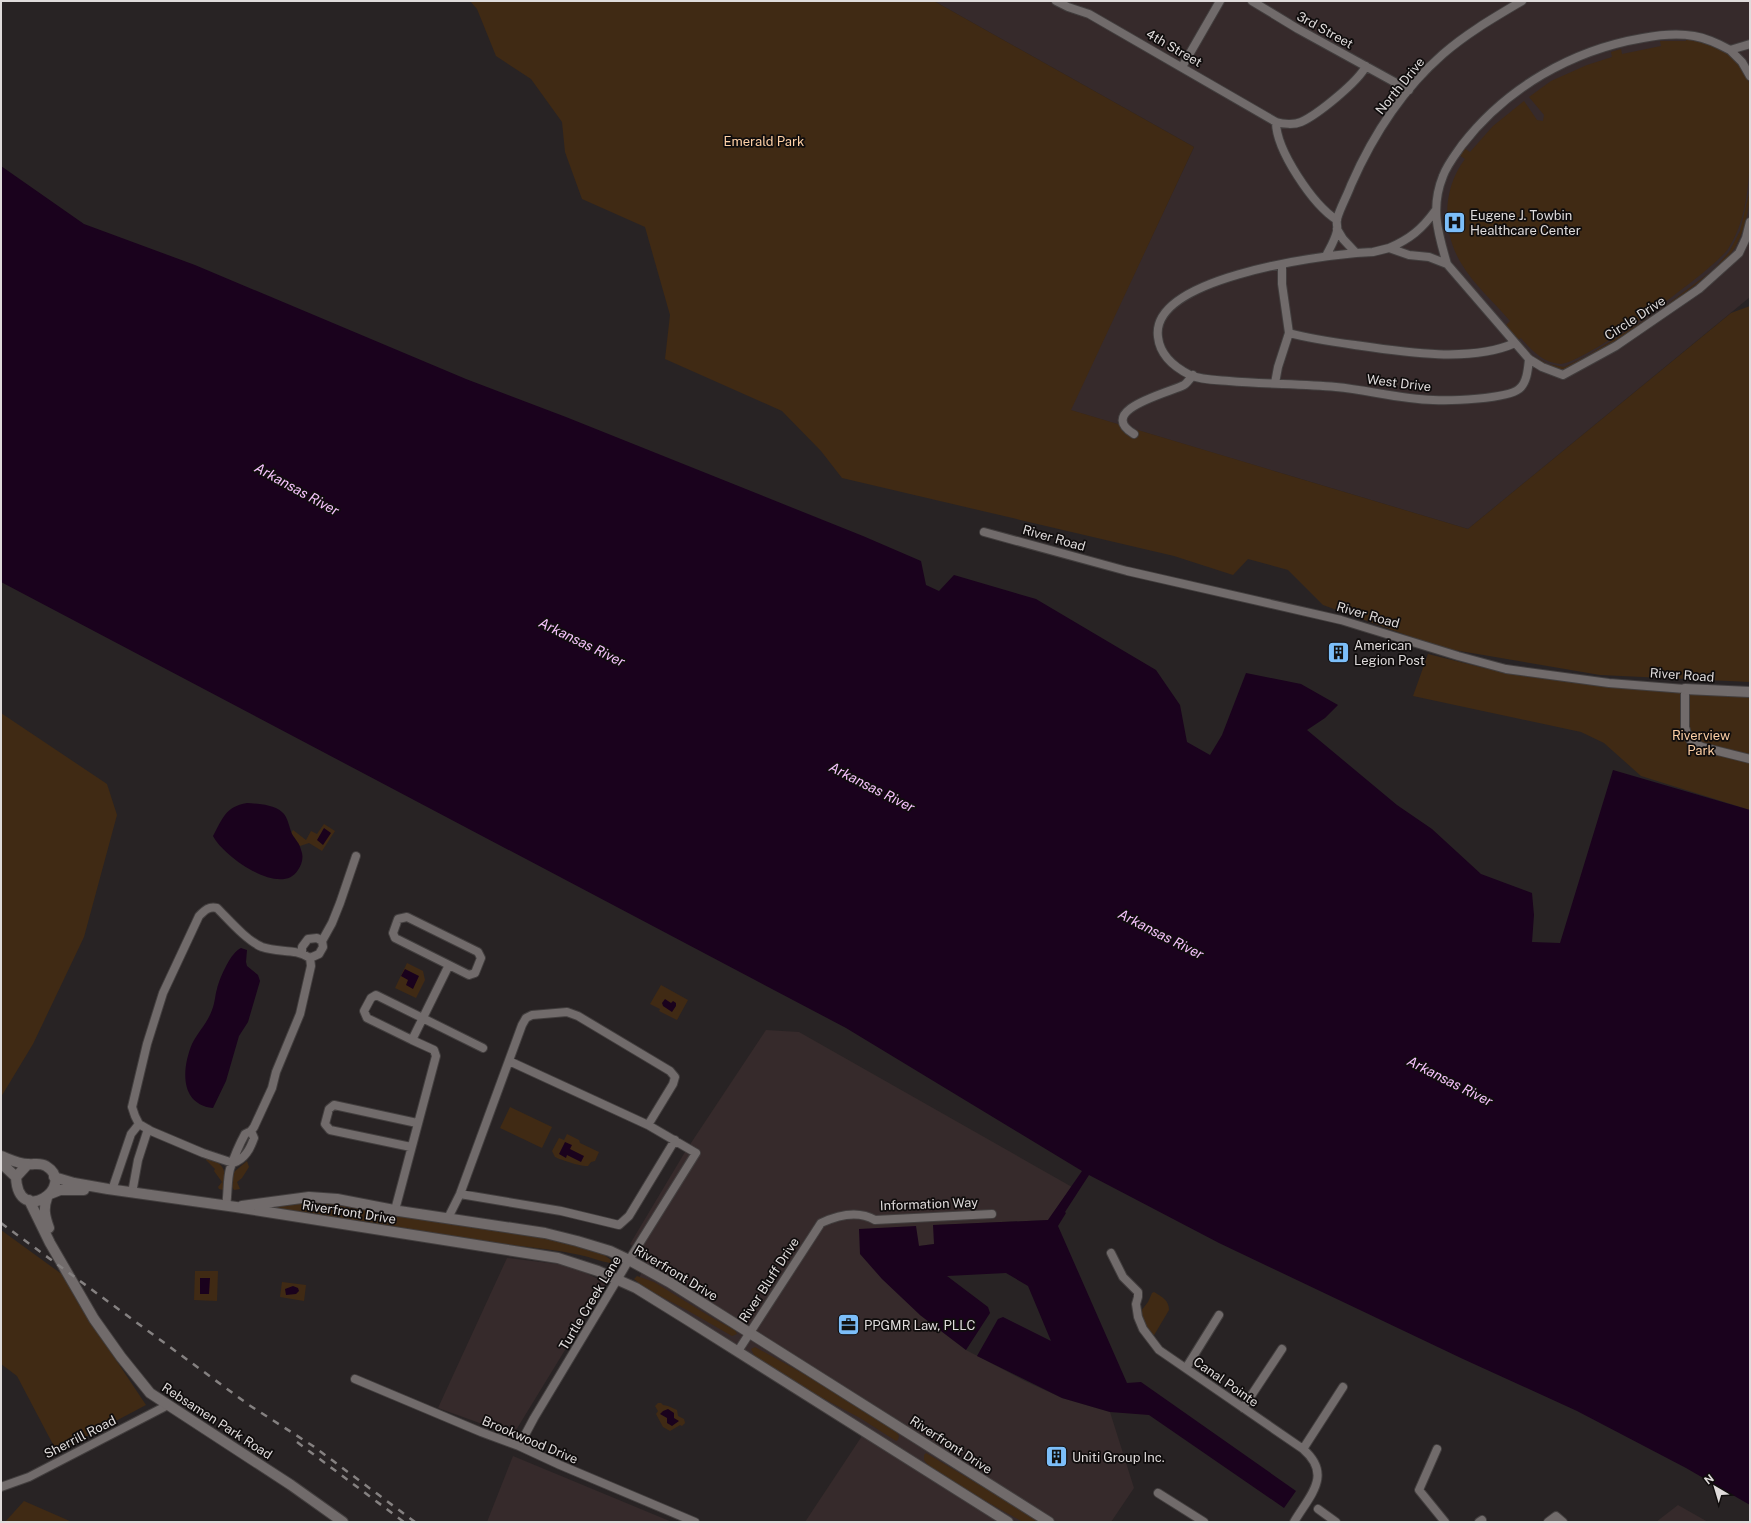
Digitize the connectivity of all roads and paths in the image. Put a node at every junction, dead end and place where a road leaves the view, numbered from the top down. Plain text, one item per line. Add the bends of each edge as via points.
1 (1056, 1) edge
2 (1220, 1) edge
3 (1252, 1) edge
4 (1522, 1) edge
5 (1750, 44) edge
6 (1730, 50) junction
7 (1366, 66) junction
8 (1182, 67) junction
9 (1750, 76) edge
10 (1409, 90) junction
11 (1276, 122) junction
12 (1435, 211) junction
13 (1337, 220) junction
14 (1750, 222) edge
15 (1337, 229) junction
16 (1750, 244) edge
17 (1389, 248) junction
18 (1742, 248) junction
19 (1356, 253) junction
20 (1326, 256) junction
21 (1282, 264) junction
22 (1446, 264) junction
23 (1289, 333) junction
24 (1516, 343) junction
25 (1529, 359) junction
26 (1192, 375) junction
27 (1275, 383) junction
28 (1134, 434) dead end
29 (984, 532) dead end
30 (1684, 689) junction
31 (1750, 692) edge
32 (1750, 759) edge
33 (356, 856) dead end
34 (322, 941) junction
35 (302, 952) junction
36 (310, 958) junction
37 (449, 965) junction
38 (423, 1017) junction
39 (412, 1040) junction
40 (484, 1048) dead end
41 (509, 1060) junction
42 (418, 1123) junction
43 (139, 1124) junction
44 (648, 1125) junction
45 (148, 1129) junction
46 (675, 1140) junction
47 (411, 1147) junction
48 (1, 1156) edge
49 (123, 1156) junction
50 (138, 1160) junction
51 (1, 1163) edge
52 (233, 1163) junction
53 (27, 1164) junction
54 (16, 1177) junction
55 (54, 1177) junction
56 (110, 1189) junction
57 (132, 1193) junction
58 (460, 1194) junction
59 (48, 1196) junction
60 (29, 1200) junction
61 (231, 1207) junction
62 (395, 1210) junction
63 (992, 1214) dead end
64 (448, 1218) junction
65 (820, 1223) joint
66 (1111, 1253) dead end
67 (60, 1260) junction
68 (629, 1260) junction
69 (618, 1280) junction
70 (1219, 1315) dead end
71 (749, 1333) junction
72 (1282, 1348) dead end
73 (738, 1351) junction
74 (1186, 1368) junction
75 (355, 1379) dead end
76 (1343, 1387) dead end
77 (168, 1405) junction
78 (1243, 1408) junction
79 (519, 1446) junction
80 (1303, 1449) junction
81 (1437, 1449) dead end
82 (1, 1487) edge
83 (1158, 1493) dead end
84 (1318, 1509) dead end
85 (343, 1522) edge
86 (696, 1522) edge
87 (1008, 1522) edge
88 (1049, 1522) edge
89 (1204, 1522) edge
90 (1294, 1522) edge
91 (1336, 1522) edge
92 (1444, 1522) edge
93 (1548, 1522) edge
94 (1564, 1522) edge

1 - 8 street, 4th Street via 1089,14
2 - 8 street
3 - 7 street, 3rd Street
4 - 10 street, North Drive via 1481,25 1443,54
5 - 6 street
6 - 9 street via 1742,62
6 - 12 street via 1694,36 1654,36 1596,50 1560,64 1512,96 1470,135 1442,176
7 - 10 street, 3rd Street
7 - 11 street via 1336,97 1302,122
8 - 11 street, 4th Street
10 - 13 street, North Drive via 1370,146
11 - 13 street via 1277,133 1296,176 1322,207
12 - 17 street via 1415,234
12 - 22 street via 1437,231
13 - 15 street, North Drive
14 - 18 street
15 - 19 street
15 - 20 street, North Drive
16 - 18 street
17 - 19 street
17 - 22 street, Circle Drive via 1409,255 1429,257
18 - 25 street, Circle Drive via 1729,263 1694,293 1643,329 1563,375
19 - 20 street, West Drive
20 - 21 street, West Drive
21 - 23 street via 1282,284
21 - 26 street, West Drive via 1204,286 1179,299 1163,314 1157,333 1161,350 1170,361
22 - 24 street, Circle Drive
23 - 24 street via 1417,354 1460,354 1501,348
23 - 27 street
24 - 25 street, Circle Drive
25 - 27 street, West Drive via 1524,382 1519,390 1482,398 1432,400 1338,387
26 - 27 street, West Drive via 1217,380
26 - 28 street via 1186,384 1146,398 1125,414 1122,420
29 - 30 street, River Road via 1127,572 1341,620 1506,669 1610,683
30 - 31 street, River Road
30 - 32 street via 1685,728 1693,743
33 - 34 street via 332,923
34 - 35 street via 317,938 308,939 302,947
34 - 36 street via 323,946 319,954
35 - 36 street
35 - 43 street via 262,947 253,942 217,908 205,909 199,916 167,984 147,1044 132,1107
36 - 52 street via 312,966 300,1014 272,1088 251,1132 254,1138 246,1155
37 - 37 street via 395,938 392,932 398,919 407,917 478,952 481,958 475,972 469,975
37 - 38 street
38 - 39 street
38 - 39 street via 376,995 370,998 364,1011 367,1018
38 - 40 street
39 - 42 street via 434,1050 436,1056
41 - 44 street
41 - 44 street via 526,1018 532,1015 567,1012 578,1016 670,1071 675,1077
41 - 58 street
42 - 47 street
42 - 47 street via 334,1105 329,1109 325,1124 330,1130
43 - 45 street
43 - 49 street via 131,1134
44 - 46 street
45 - 50 street
45 - 52 street
46 - 58 street via 629,1216 619,1224 561,1211
46 - 68 street, Turtle Creek Lane via 696,1153
47 - 62 street
48 - 53 street
49 - 50 street
49 - 56 street
50 - 57 street
51 - 54 street
52 - 61 street via 229,1174
53 - 54 street
53 - 55 street via 44,1165
54 - 60 street, Rebsamen Park Road via 18,1191
55 - 56 street, Riverfront Drive
55 - 59 street, Rebsamen Park Road via 54,1184
56 - 57 street, Riverfront Drive
56 - 59 street, Riverfront Drive via 62,1190
57 - 61 street, Riverfront Drive
58 - 64 street
59 - 60 street via 37,1201
59 - 67 street, Rebsamen Park Road via 44,1206 44,1217
60 - 67 street, Rebsamen Park Road
61 - 62 street, Riverfront Drive via 309,1197 337,1199
61 - 69 street, Riverfront Drive via 558,1258
62 - 64 street, Riverfront Drive
63 - 65 street, Information Way via 875,1220 868,1216 855,1215 837,1216
64 - 68 street, Riverfront Drive via 545,1233 578,1241
65 - 71 street, River Bluff Drive
66 - 74 street, Canal Pointe via 1123,1277 1138,1292 1136,1312 1143,1329 1159,1350
67 - 77 street, Rebsamen Park Road via 94,1319 121,1357 150,1393
68 - 69 street, Turtle Creek Lane
68 - 71 street, Riverfront Drive
69 - 73 street, Riverfront Drive via 636,1288
69 - 79 street, Turtle Creek Lane
70 - 74 street
71 - 73 street, River Bluff Drive
71 - 88 street, Riverfront Drive
72 - 78 street
73 - 87 street, Riverfront Drive
74 - 78 street, Canal Pointe
75 - 79 street, Brookwood Drive
76 - 80 street
77 - 82 street, Sherrill Road via 29,1477
77 - 85 street, Rebsamen Park Road
78 - 80 street, Canal Pointe
79 - 86 street, Brookwood Drive
80 - 90 street, Canal Pointe via 1317,1463 1318,1479
81 - 92 street via 1419,1490
83 - 89 street
84 - 91 street
93 - 94 street via 1556,1516

